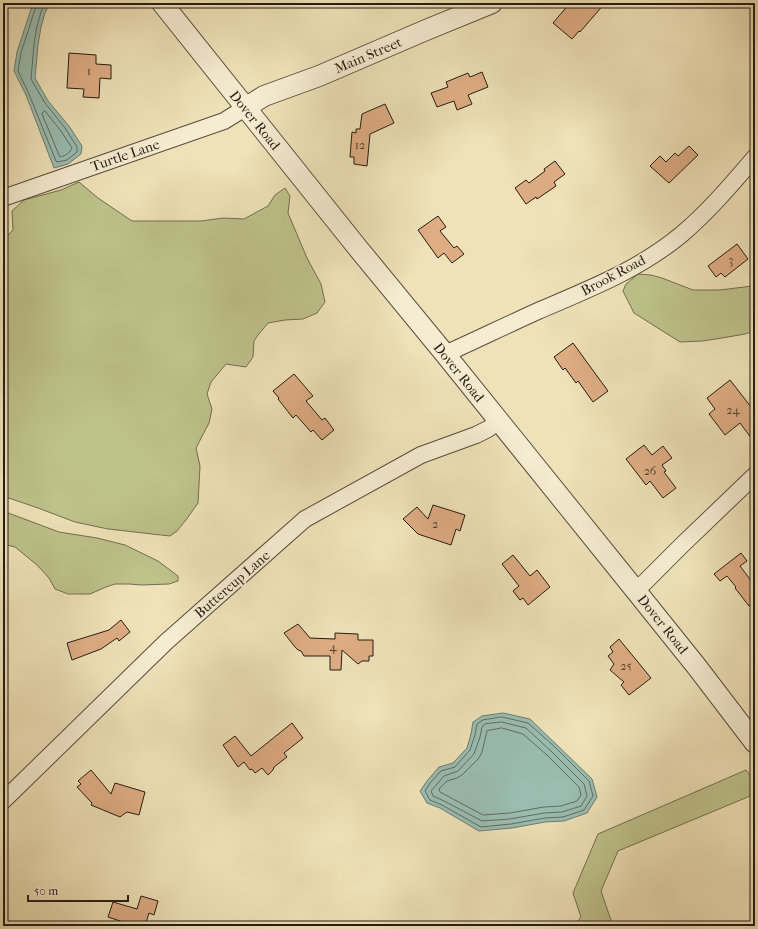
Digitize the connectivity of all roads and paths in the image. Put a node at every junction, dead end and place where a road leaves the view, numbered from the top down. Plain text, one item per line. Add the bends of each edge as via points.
1 (162, 3) edge
2 (492, 3) edge
3 (245, 108) junction
4 (755, 157) edge
5 (3, 198) edge
6 (445, 354) junction
7 (499, 421) junction
8 (755, 475) edge
9 (636, 591) junction
10 (755, 743) edge
11 (3, 801) edge

1 - 3 street, Dover Road
2 - 3 street, Main Street via 319,76 264,96
3 - 5 street, Turtle Lane via 224,121
3 - 6 street, Dover Road
4 - 6 street, Brook Road via 724,194 682,234 644,261 592,288
6 - 7 street, Dover Road
7 - 9 street, Dover Road
7 - 11 street, Buttercup Lane via 476,435 422,456 305,520 166,642
8 - 9 street
9 - 10 street, Dover Road

